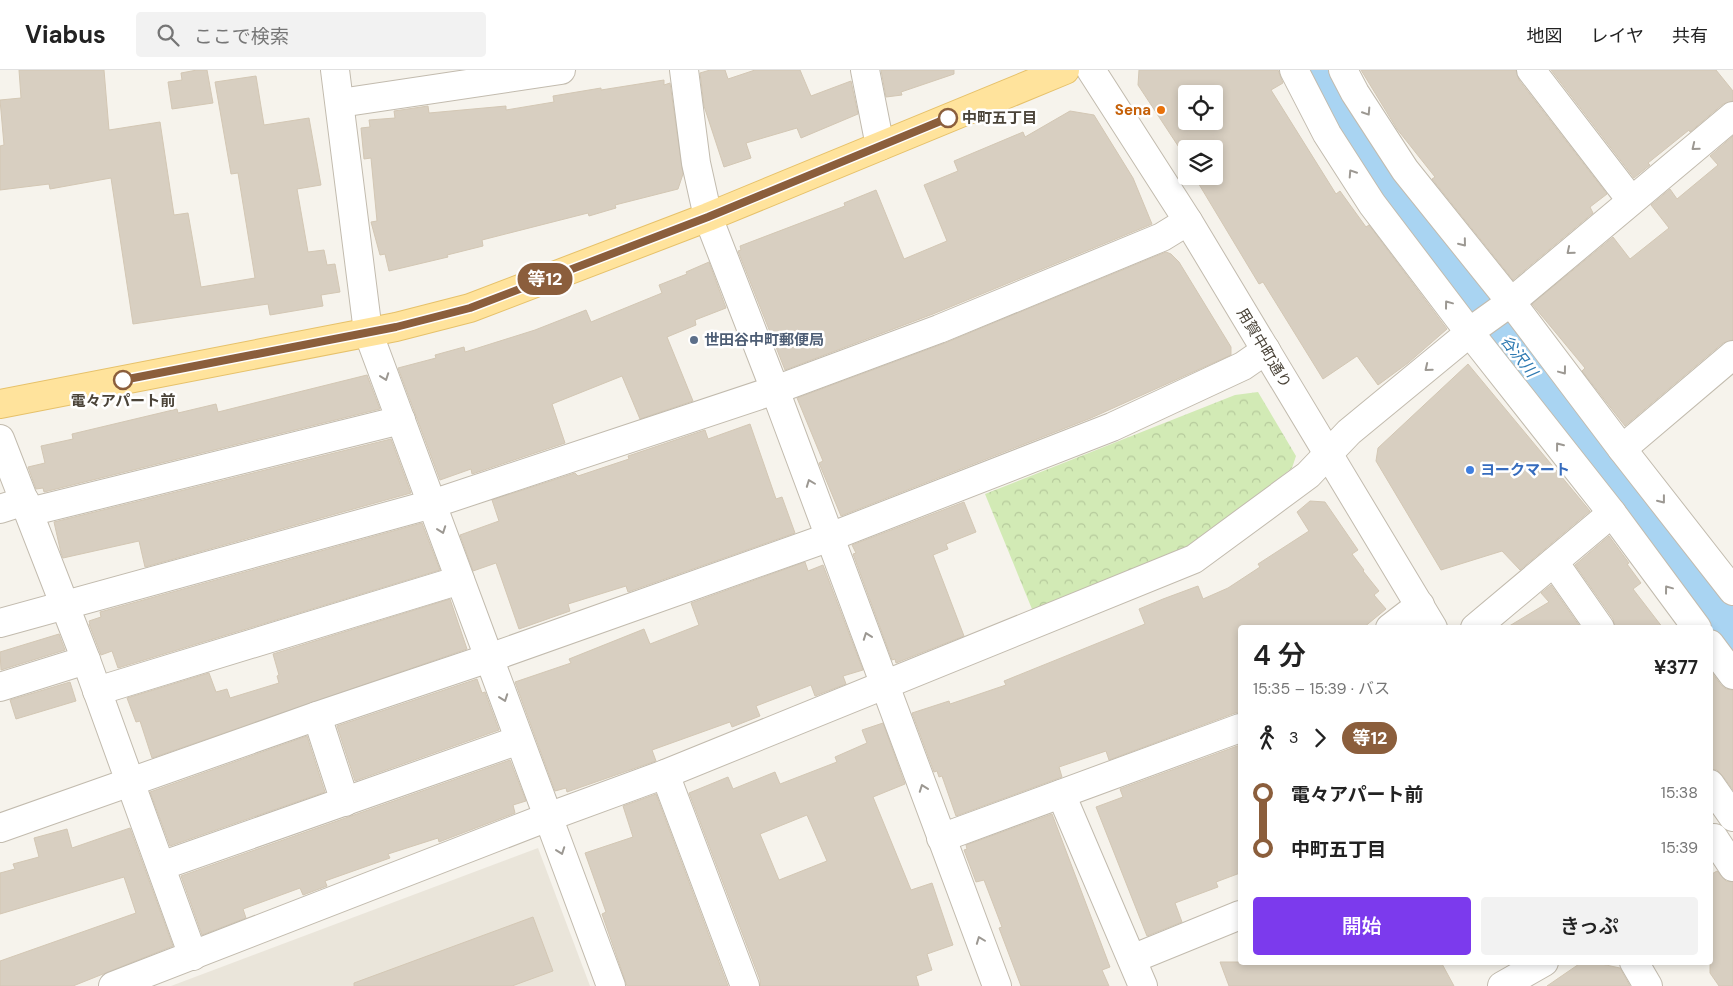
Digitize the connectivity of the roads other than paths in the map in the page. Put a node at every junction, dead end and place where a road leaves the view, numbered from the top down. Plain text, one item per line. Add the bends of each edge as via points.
1 (335, 70) edge
2 (561, 70) edge
3 (684, 70) edge
4 (865, 70) edge
5 (1065, 70) edge
6 (1091, 70) edge
7 (1294, 70) edge
8 (1343, 70) edge
9 (1537, 72) edge
10 (340, 103) junction
11 (1733, 116) edge
12 (880, 146) junction
13 (1631, 200) junction
14 (708, 217) junction
15 (1188, 221) junction
16 (1511, 302) junction
17 (1475, 329) junction
18 (368, 332) junction
19 (1266, 350) junction
20 (1733, 355) edge
21 (775, 390) junction
22 (0, 404) edge
23 (401, 420) junction
24 (0, 438) edge
25 (1622, 449) junction
26 (1330, 454) junction
27 (432, 504) junction
28 (18, 508) edge
29 (1612, 513) junction
30 (830, 537) junction
31 (1554, 562) junction
32 (460, 580) junction
33 (1731, 584) edge
34 (64, 604) junction
35 (1420, 604) junction
36 (0, 623) edge
37 (1394, 625) edge
38 (1431, 625) edge
39 (1478, 625) edge
40 (1598, 625) edge
41 (1695, 625) edge
42 (1713, 648) edge
43 (489, 658) junction
44 (86, 660) junction
45 (1733, 675) edge
46 (885, 685) junction
47 (0, 687) edge
48 (97, 691) junction
49 (317, 716) junction
50 (1238, 729) edge
51 (519, 740) junction
52 (665, 774) junction
53 (131, 781) junction
54 (1713, 788) edge
55 (1061, 794) junction
56 (345, 802) junction
57 (548, 817) junction
58 (1733, 817) edge
59 (0, 828) edge
60 (941, 838) junction
61 (1713, 839) edge
62 (1713, 841) edge
63 (161, 866) junction
64 (1733, 867) edge
65 (1238, 916) edge
66 (193, 956) junction
67 (1132, 959) junction
68 (1539, 965) edge
69 (1636, 965) edge
70 (113, 986) edge
71 (611, 986) edge
72 (745, 986) edge
73 (997, 986) edge
74 (1143, 986) edge
75 (1502, 986) edge
76 (1648, 986) edge

1 - 10 street
2 - 10 street
3 - 14 street via 696,163
4 - 12 street
5 - 12 main road
6 - 15 street, 用賀中町通り
17 -> 7 street via 1372,204 1327,134
8 -> 16 street via 1405,170
9 - 13 street
10 - 18 street
11 -> 13 street
12 - 14 main road
13 -> 16 street
14 - 18 main road via 470,308
14 - 21 street
15 - 19 street, 用賀中町通り
15 - 21 street via 1162,237 957,321
16 - 17 street
16 -> 25 street
17 -> 26 street via 1349,432
29 -> 17 street
18 - 22 main road
18 -> 23 street
19 - 26 street, 用賀中町通り
19 - 30 street via 1243,366 1112,427
20 - 25 street
21 - 27 street
30 -> 21 street
23 - 27 street
23 - 28 street
24 - 28 street
25 -> 33 street
26 - 35 street, 用賀中町通り
26 - 46 street via 1308,475 1194,559
27 -> 32 street
27 - 34 street
28 - 34 street
29 - 31 street
41 -> 29 street
30 - 43 street
46 -> 30 street
31 - 39 street
31 - 40 street
32 - 43 street
32 - 48 street
34 - 36 street
34 - 44 street
35 - 37 street
35 - 38 street, 用賀中町通り
42 - 45 street
43 - 49 street
43 -> 51 street
44 - 47 street
44 - 48 street
46 - 52 street
60 -> 46 street
48 - 53 street
49 - 53 street
49 - 56 street
50 - 55 street
51 - 56 street
51 - 57 street
52 - 57 street
52 - 72 street
53 - 59 street
53 - 63 street
54 - 58 street
55 - 60 street
55 - 67 street
56 - 63 street
57 - 66 street
57 -> 71 street
58 - 61 street
73 -> 60 street
62 - 64 street
63 - 66 street
65 - 67 street
66 - 70 street
67 - 74 street
68 - 75 street
69 - 76 street

